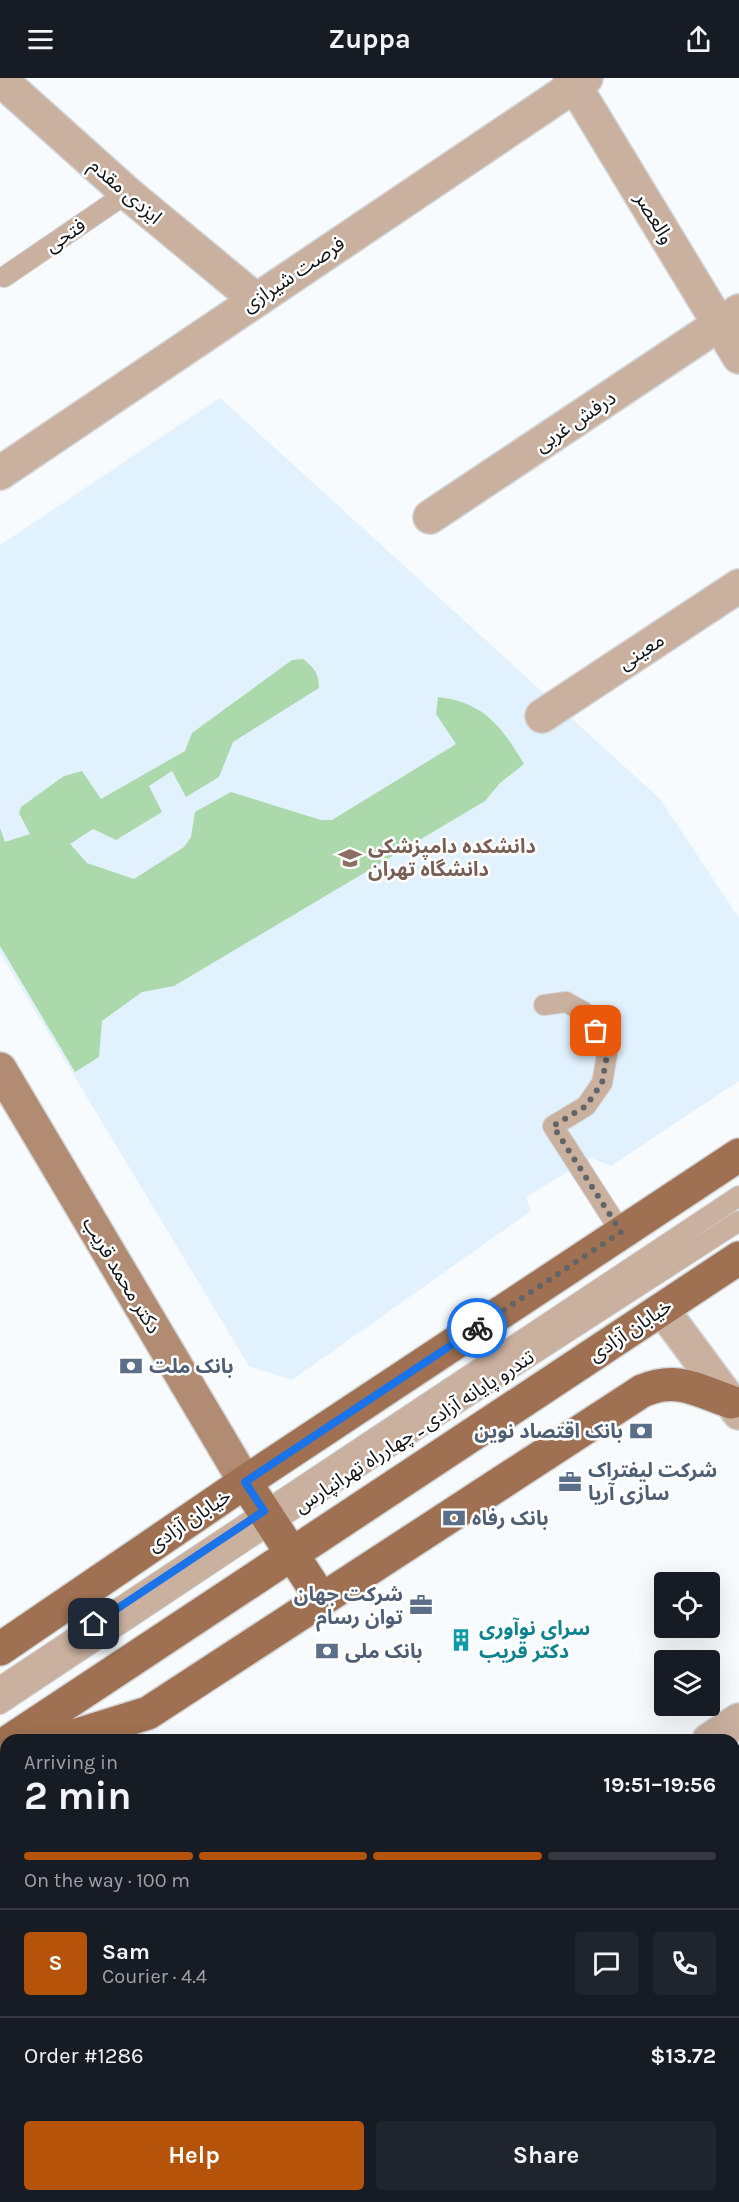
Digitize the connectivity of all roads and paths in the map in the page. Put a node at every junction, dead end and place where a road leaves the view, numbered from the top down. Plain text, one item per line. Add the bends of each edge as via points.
1 (577, 81) edge
2 (18, 84) edge
3 (127, 193) junction
4 (4, 277) dead end
5 (255, 299) junction
6 (729, 318) edge
7 (739, 357) edge
8 (0, 473) edge
9 (430, 517) dead end
10 (739, 586) edge
11 (542, 716) dead end
12 (544, 1005) dead end
13 (3, 1082) edge
14 (739, 1155) edge
15 (739, 1196) edge
16 (739, 1221) edge
17 (621, 1232) junction
18 (739, 1258) edge
19 (662, 1309) junction
20 (735, 1407) edge
21 (245, 1482) junction
22 (268, 1517) junction
23 (292, 1554) junction
24 (322, 1600) junction
25 (0, 1649) edge
26 (0, 1687) edge
27 (0, 1704) edge
28 (739, 1720) edge
29 (20, 1734) edge
30 (80, 1734) edge
31 (718, 1734) edge

1 - 5 street, فرصت شیرازی
1 - 6 street, والعصر
2 - 3 street, ایزدی مقدم
3 - 4 lane, فتحی
3 - 5 street, ایزدی مقدم
5 - 8 street, فرصت شیرازی
6 - 7 street, والعصر
6 - 9 street, درفش غربی
10 - 11 street, معینی
12 - 17 lane via 566,1002 584,1012 607,1055 602,1083 586,1106 553,1126
13 - 21 main road, دکتر محمد قریب
14 - 17 main road, خیابان آزادی
15 - 22 lane
16 - 22 lane, تندرو پایانه آزادی ـ چهارراه تهرانپارس
17 - 21 main road, خیابان آزادی
18 - 19 main road, خیابان آزادی
19 - 20 street
19 - 23 main road, خیابان آزادی
20 - 24 main road via 677,1383 658,1384 642,1391
21 - 22 main road
21 - 25 main road, خیابان آزادی
22 - 23 main road
22 - 26 lane
22 - 27 lane, تندرو پایانه آزادی ـ چهارراه تهرانپارس
23 - 24 main road
23 - 29 main road, خیابان آزادی
24 - 30 main road via 148,1713
28 - 31 street

